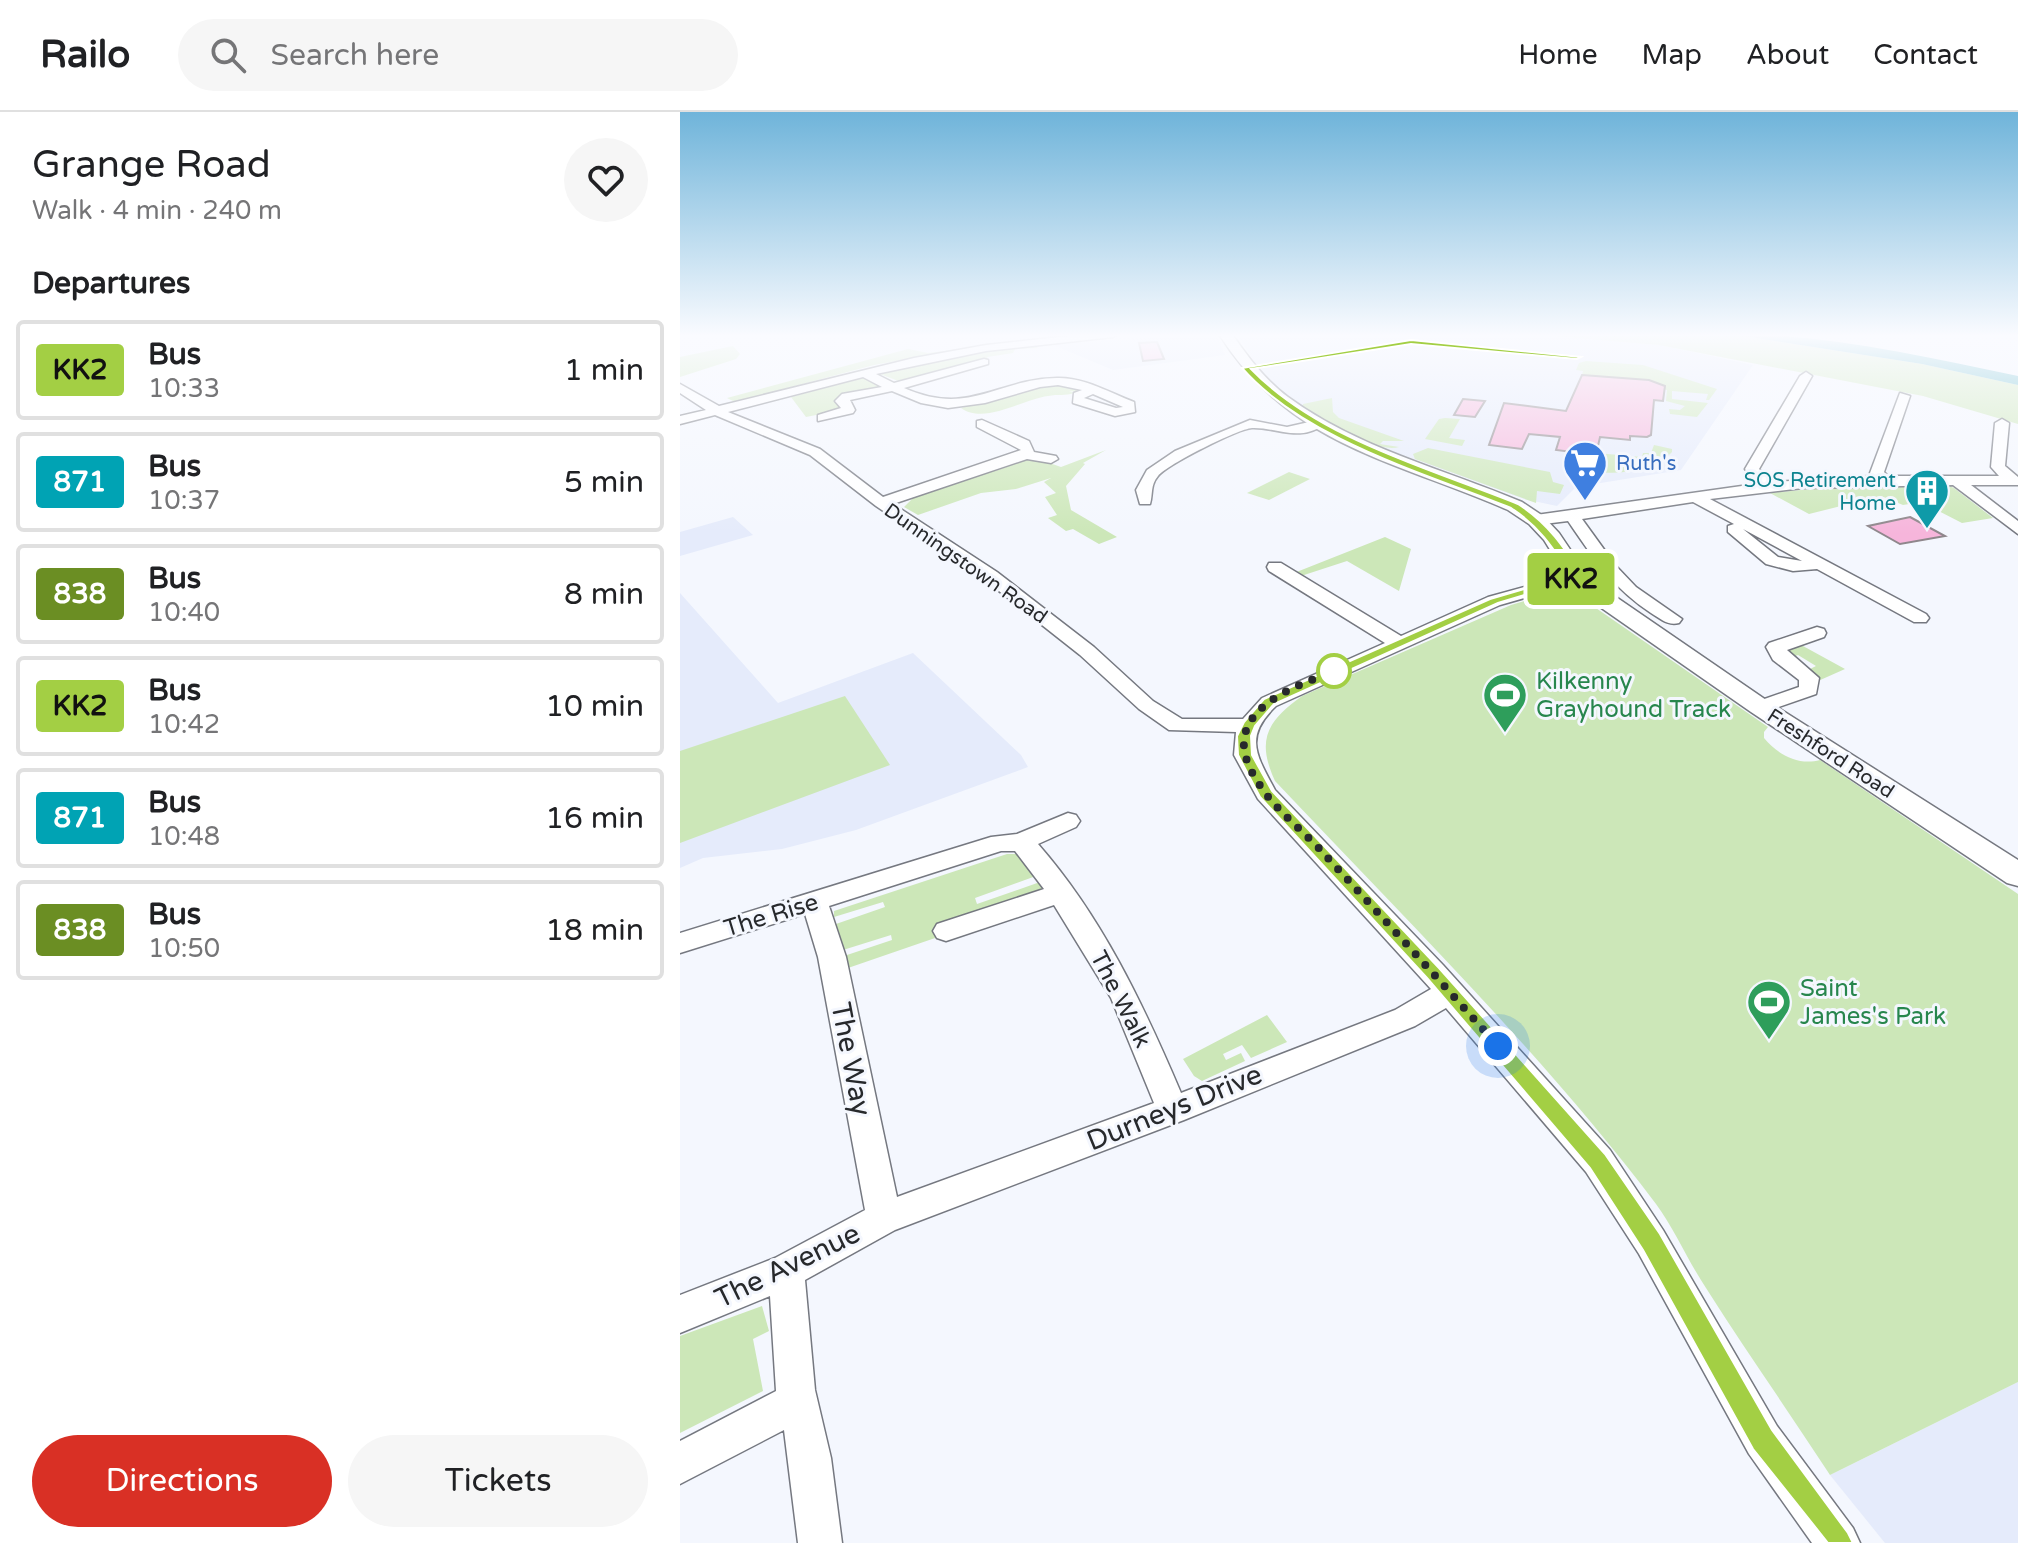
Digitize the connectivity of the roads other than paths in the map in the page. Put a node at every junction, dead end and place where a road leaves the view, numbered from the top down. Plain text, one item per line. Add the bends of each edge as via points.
1 (701, 401) edge
2 (755, 401) edge
3 (841, 401) edge
4 (930, 401) edge
5 (968, 401) edge
6 (1282, 401) edge
7 (1792, 401) edge
8 (1902, 401) edge
9 (955, 404) junction
10 (718, 411) junction
11 (823, 418) dead end
12 (680, 420) edge
13 (2002, 423) dead end
14 (1318, 424) junction
15 (1025, 454) junction
16 (1051, 459) dead end
17 (902, 477) dead end
18 (1884, 480) junction
19 (1956, 480) junction
20 (2015, 480) edge
21 (1771, 487) junction
22 (922, 490) junction
23 (1697, 498) junction
24 (1145, 501) dead end
25 (881, 503) junction
26 (1573, 517) junction
27 (1536, 520) junction
28 (2018, 529) edge
29 (1275, 567) dead end
30 (1578, 577) junction
31 (1920, 618) dead end
32 (1673, 619) dead end
33 (1812, 640) dead end
34 (1399, 643) junction
35 (1760, 707) junction
36 (1249, 725) junction
37 (1068, 821) dead end
38 (1020, 842) junction
39 (2018, 875) edge
40 (1058, 894) junction
41 (815, 903) junction
42 (946, 931) dead end
43 (680, 943) edge
44 (1450, 992) junction
45 (1173, 1110) junction
46 (889, 1216) junction
47 (786, 1271) junction
48 (680, 1314) edge
49 (797, 1401) junction
50 (680, 1463) edge
51 (820, 1543) edge
52 (1838, 1543) edge

1 - 10 street, Dunningstown Road
2 - 10 street
3 - 11 street via 849,410
4 - 9 street
5 - 9 street
6 - 14 main road, Freshford Road
7 - 21 street via 1752,469
8 - 18 street via 1877,473
9 - 15 street via 1024,444
10 - 12 street
10 - 25 street, Dunningstown Road via 815,452
13 - 20 street via 1998,467
14 - 24 street via 1287,431 1250,424 1180,454 1152,473 1143,490
14 - 27 main road, Freshford Road via 1487,493
15 - 16 street
15 - 22 street
17 - 22 street
18 - 19 street
18 - 21 street
19 - 20 street
19 - 28 street
21 - 23 street
22 - 25 street
23 - 26 street
23 - 31 street
25 - 36 street, Dunningstown Road via 991,576 1177,725
26 - 27 street
26 - 32 street via 1630,591
27 - 30 main road, Freshford Road
29 - 34 street
30 - 34 street via 1494,601
30 - 35 main road, Freshford Road
33 - 35 street via 1775,651 1809,678 1809,690
34 - 36 street via 1269,702
35 - 39 main road, Freshford Road
36 - 44 street via 1245,755 1266,794
37 - 38 street, The Rise
38 - 40 street, The Walk
38 - 41 street, The Rise via 1000,843
40 - 42 street
40 - 45 street, The Walk via 1125,996
41 - 43 street, The Rise
41 - 46 street, The Way via 832,957
44 - 45 street, Durneys Drive via 1405,1018
44 - 52 street via 1598,1161 1629,1205 1763,1440
45 - 46 street, Durneys Drive
46 - 47 street, The Avenue
47 - 48 street, The Avenue
47 - 49 street
49 - 50 street
49 - 51 street

